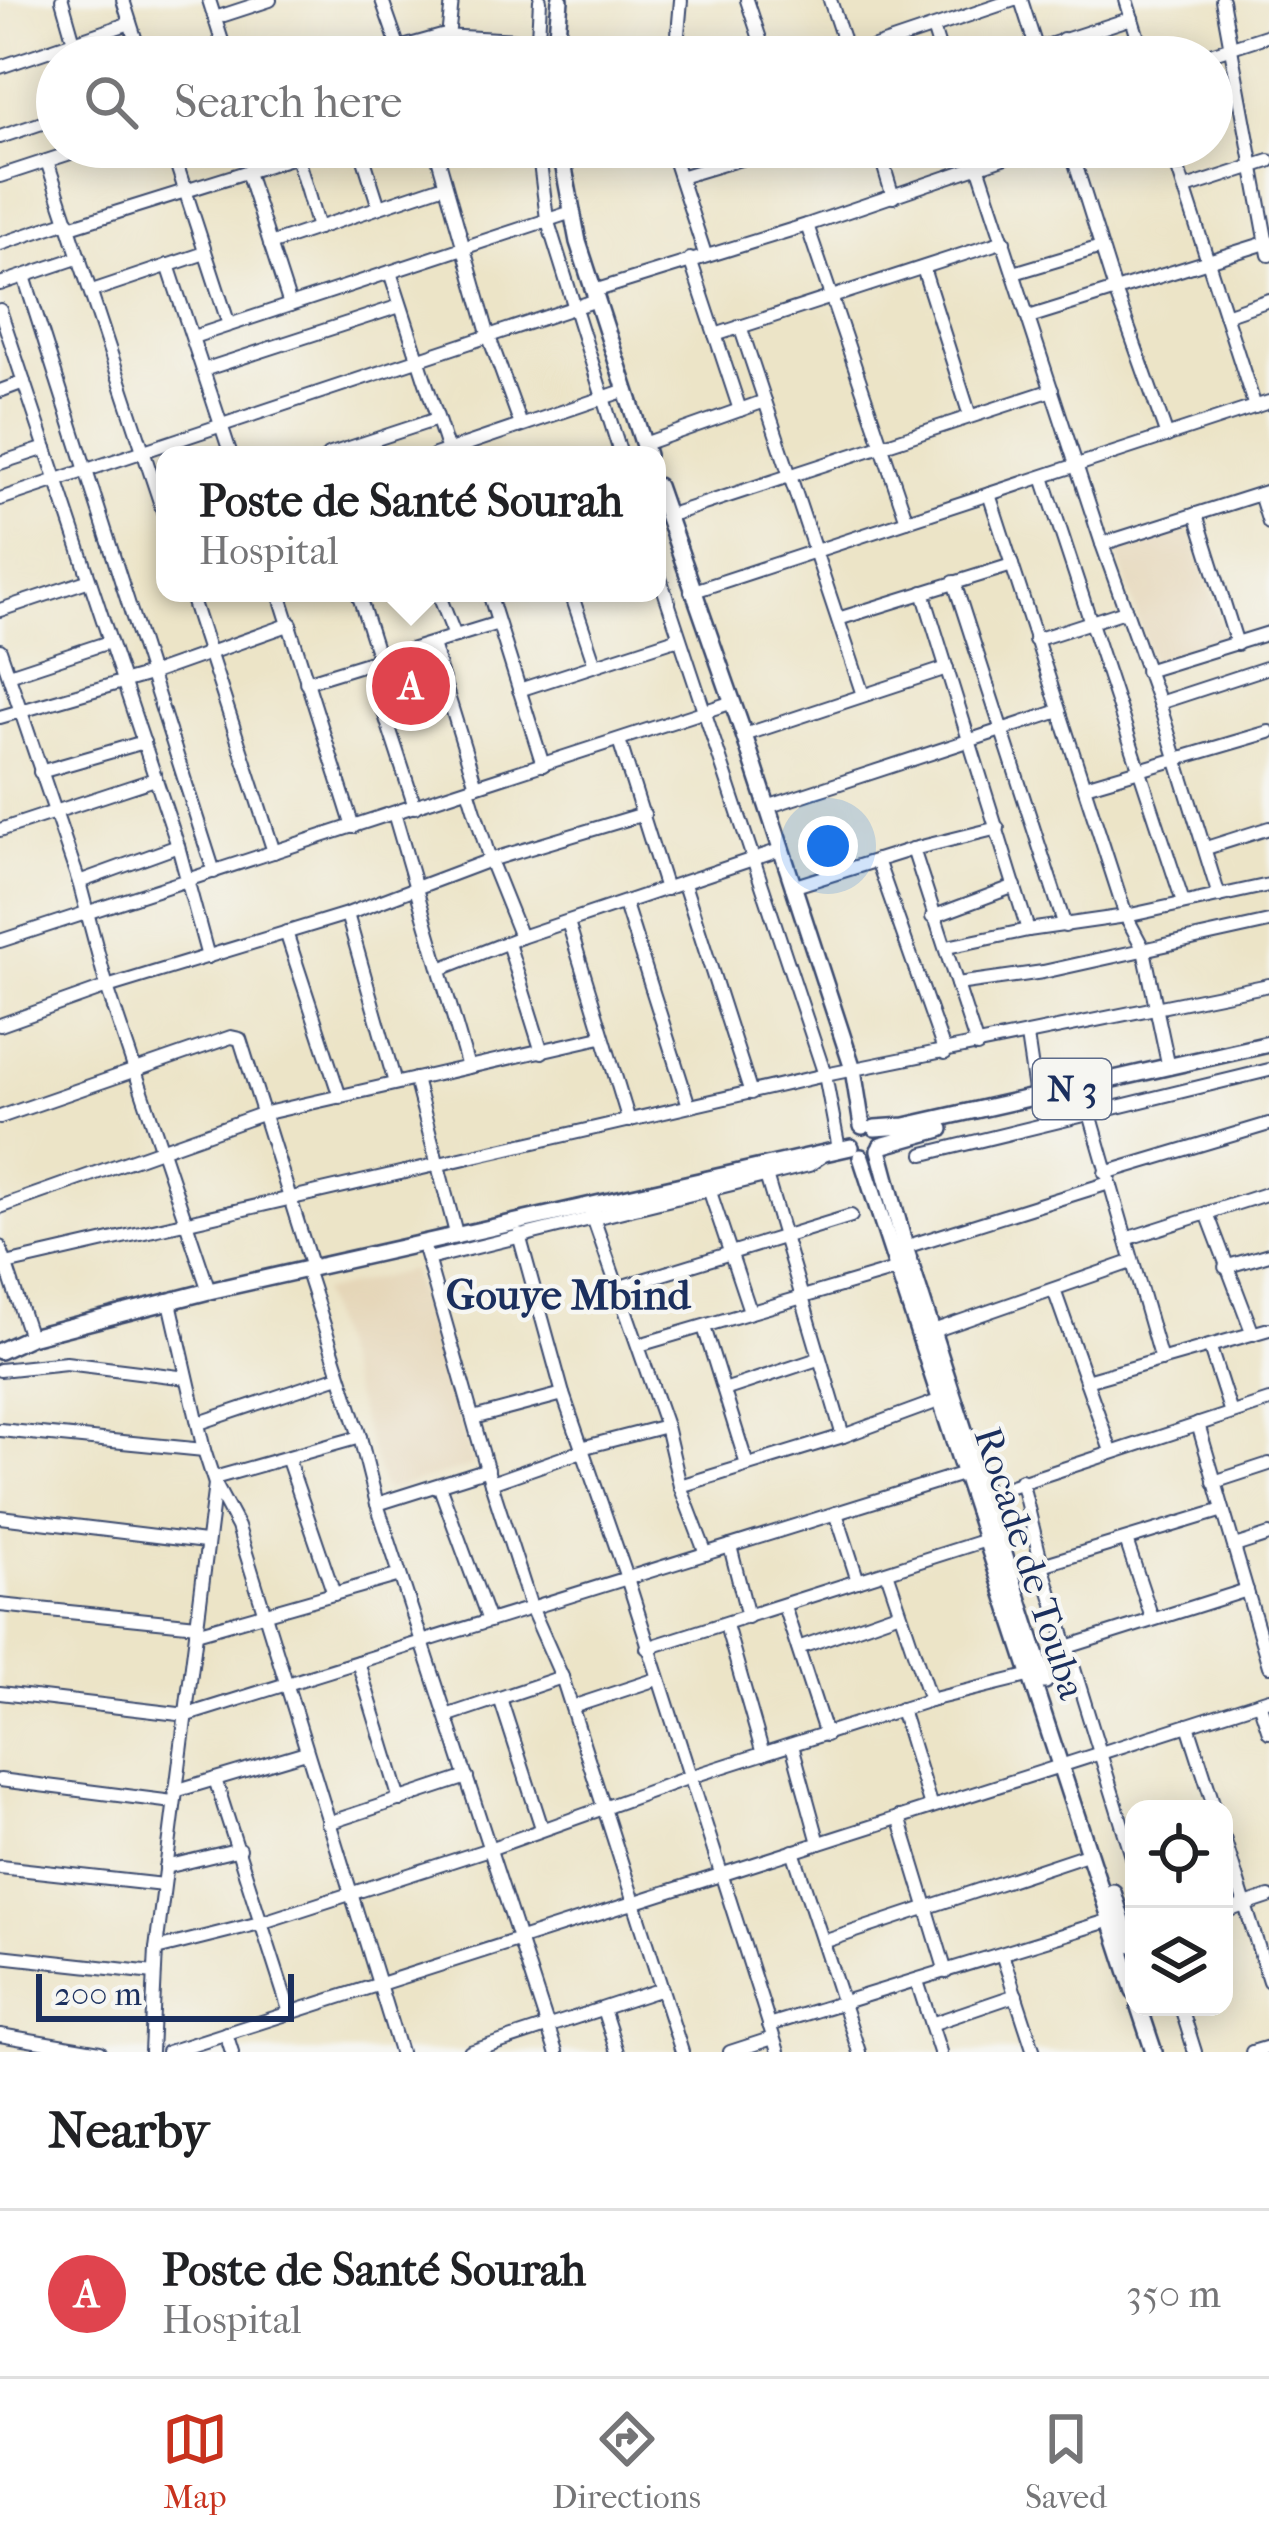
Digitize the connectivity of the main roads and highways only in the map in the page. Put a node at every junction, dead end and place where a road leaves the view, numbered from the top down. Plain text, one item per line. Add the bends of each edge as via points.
1 (560, 0) edge
2 (557, 36) edge
3 (564, 168) edge
4 (644, 446) edge
5 (666, 527) edge
6 (1269, 1044) edge
7 (1269, 1054) edge
8 (868, 1127) junction
9 (880, 1148) junction
10 (845, 1151) junction
11 (0, 1351) edge
12 (970, 1471) junction
13 (1037, 1673) junction
14 (1066, 1764) junction
15 (1125, 1928) edge
16 (1125, 1963) edge
17 (1142, 2016) edge
18 (1153, 2016) edge
19 (1154, 2052) edge
20 (1165, 2052) edge

1 - 2 main road
3 - 4 main road
5 - 8 main road via 744,735
6 - 8 main road, N 3 via 905,1126
7 - 9 main road, N 3
8 - 9 main road, Rocade de Touba
8 - 10 main road via 852,1133
9 - 10 main road via 870,1157
9 - 12 main road, Rocade de Touba
10 - 11 main road via 457,1237 425,1252 209,1291
10 - 12 main road, Rocade de Touba via 898,1269
12 - 13 main road, Rocade de Touba via 986,1540
12 - 13 main road, Rocade de Touba
13 - 14 main road, Rocade de Touba
14 - 15 main road, Rocade de Touba
14 - 16 main road, Rocade de Touba
17 - 19 main road
18 - 20 main road

